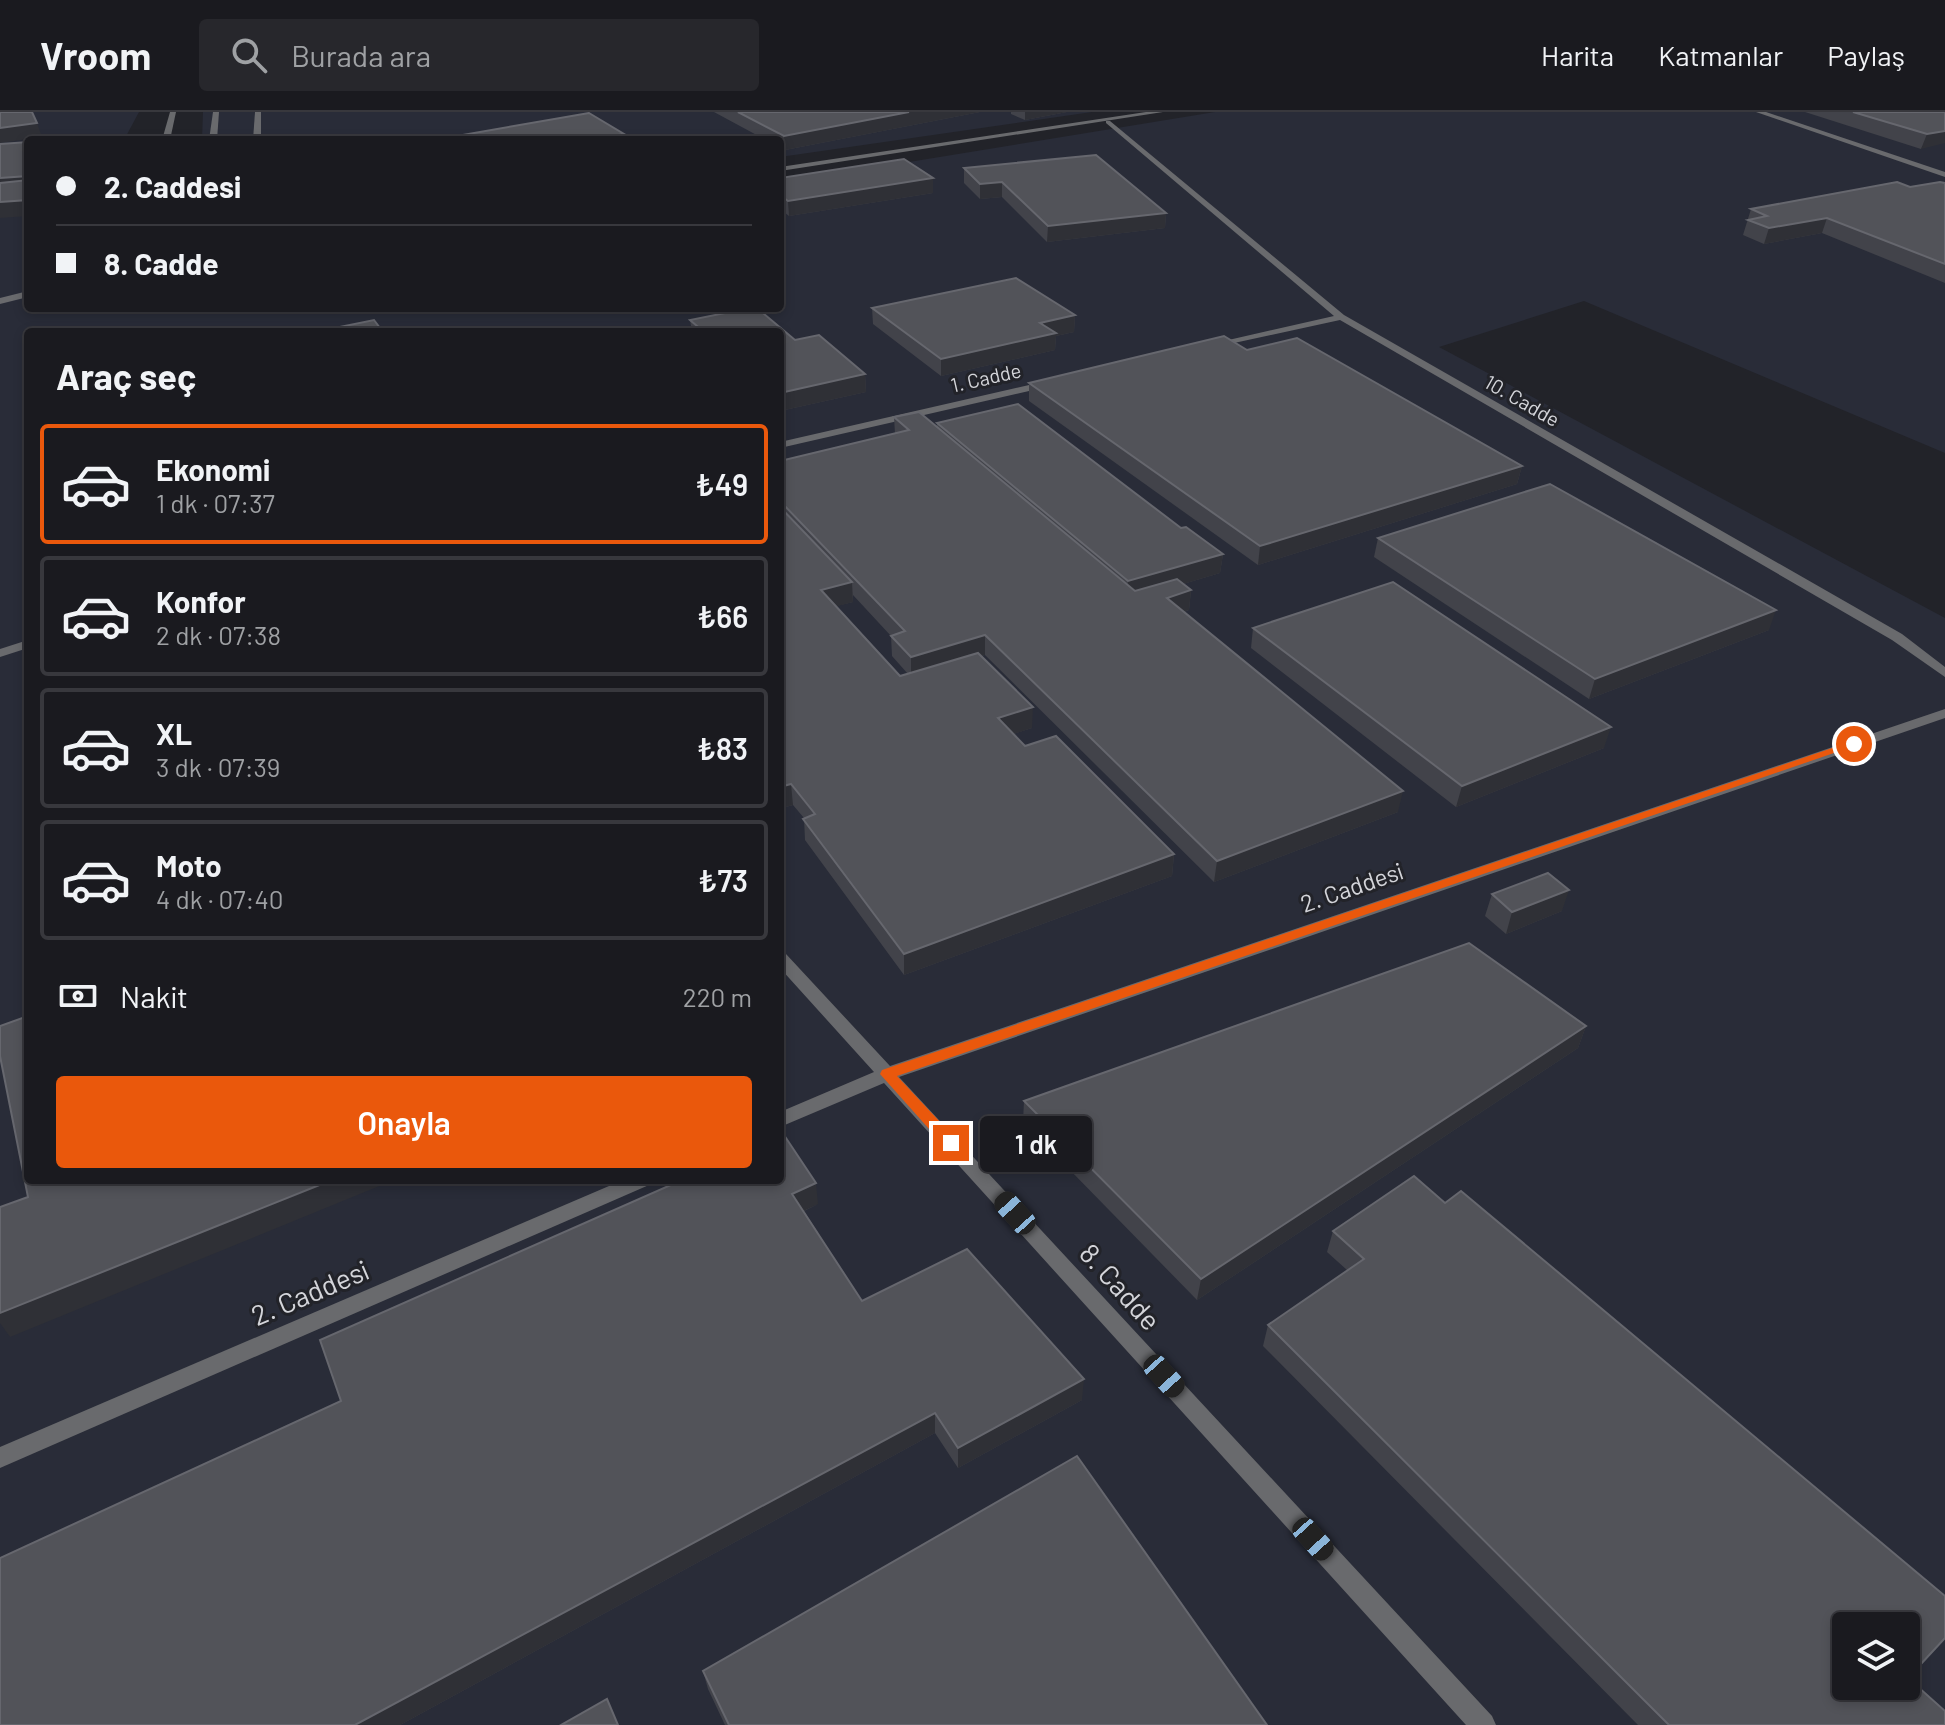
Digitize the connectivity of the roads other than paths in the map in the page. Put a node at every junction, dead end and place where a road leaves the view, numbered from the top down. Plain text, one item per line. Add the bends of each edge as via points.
1 (173, 112) edge
2 (216, 112) edge
3 (258, 112) edge
4 (1160, 112) edge
5 (1759, 112) edge
6 (1108, 122) junction
7 (167, 136) edge
8 (213, 136) edge
9 (257, 136) edge
10 (784, 168) edge
11 (1945, 175) edge
12 (24, 295) edge
13 (0, 301) edge
14 (1341, 317) junction
15 (1201, 349) edge
16 (1060, 381) edge
17 (784, 444) edge
18 (24, 645) edge
19 (0, 653) edge
20 (1945, 673) edge
21 (1945, 713) edge
22 (784, 962) edge
23 (887, 1074) junction
24 (784, 1118) edge
25 (633, 1184) edge
26 (0, 1458) edge
27 (1483, 1725) edge

1 - 7 street
2 - 8 street
3 - 9 street
4 - 6 street
5 - 11 street
6 - 10 street
6 - 14 street, 10. Cadde
12 - 13 street
14 - 15 street
14 - 20 street, 10. Cadde via 1897,637
16 - 17 street, 1. Cadde
18 - 19 street
21 - 23 street, 2. Caddesi
22 - 23 street, 8. Cadde
23 - 24 street, 2. Caddesi
23 - 27 street, 8. Cadde
25 - 26 street, 2. Caddesi

